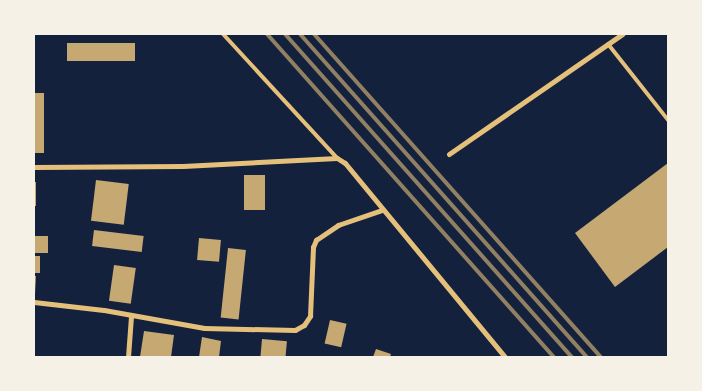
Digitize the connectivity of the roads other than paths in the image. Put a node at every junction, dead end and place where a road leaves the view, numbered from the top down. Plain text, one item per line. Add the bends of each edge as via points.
1 (224, 34) edge
2 (622, 34) edge
3 (608, 44) junction
4 (668, 120) edge
5 (449, 154) dead end
6 (337, 158) junction
7 (34, 167) edge
8 (382, 210) junction
9 (34, 302) edge
10 (131, 316) junction
11 (128, 357) edge
12 (505, 357) edge

1 - 6 lane
2 - 3 street
3 - 4 lane
3 - 5 street
6 - 7 street via 183,166
6 - 8 street
8 - 10 street via 338,224 316,240 310,316 295,330 204,328
8 - 12 street
9 - 10 street
10 - 11 street

